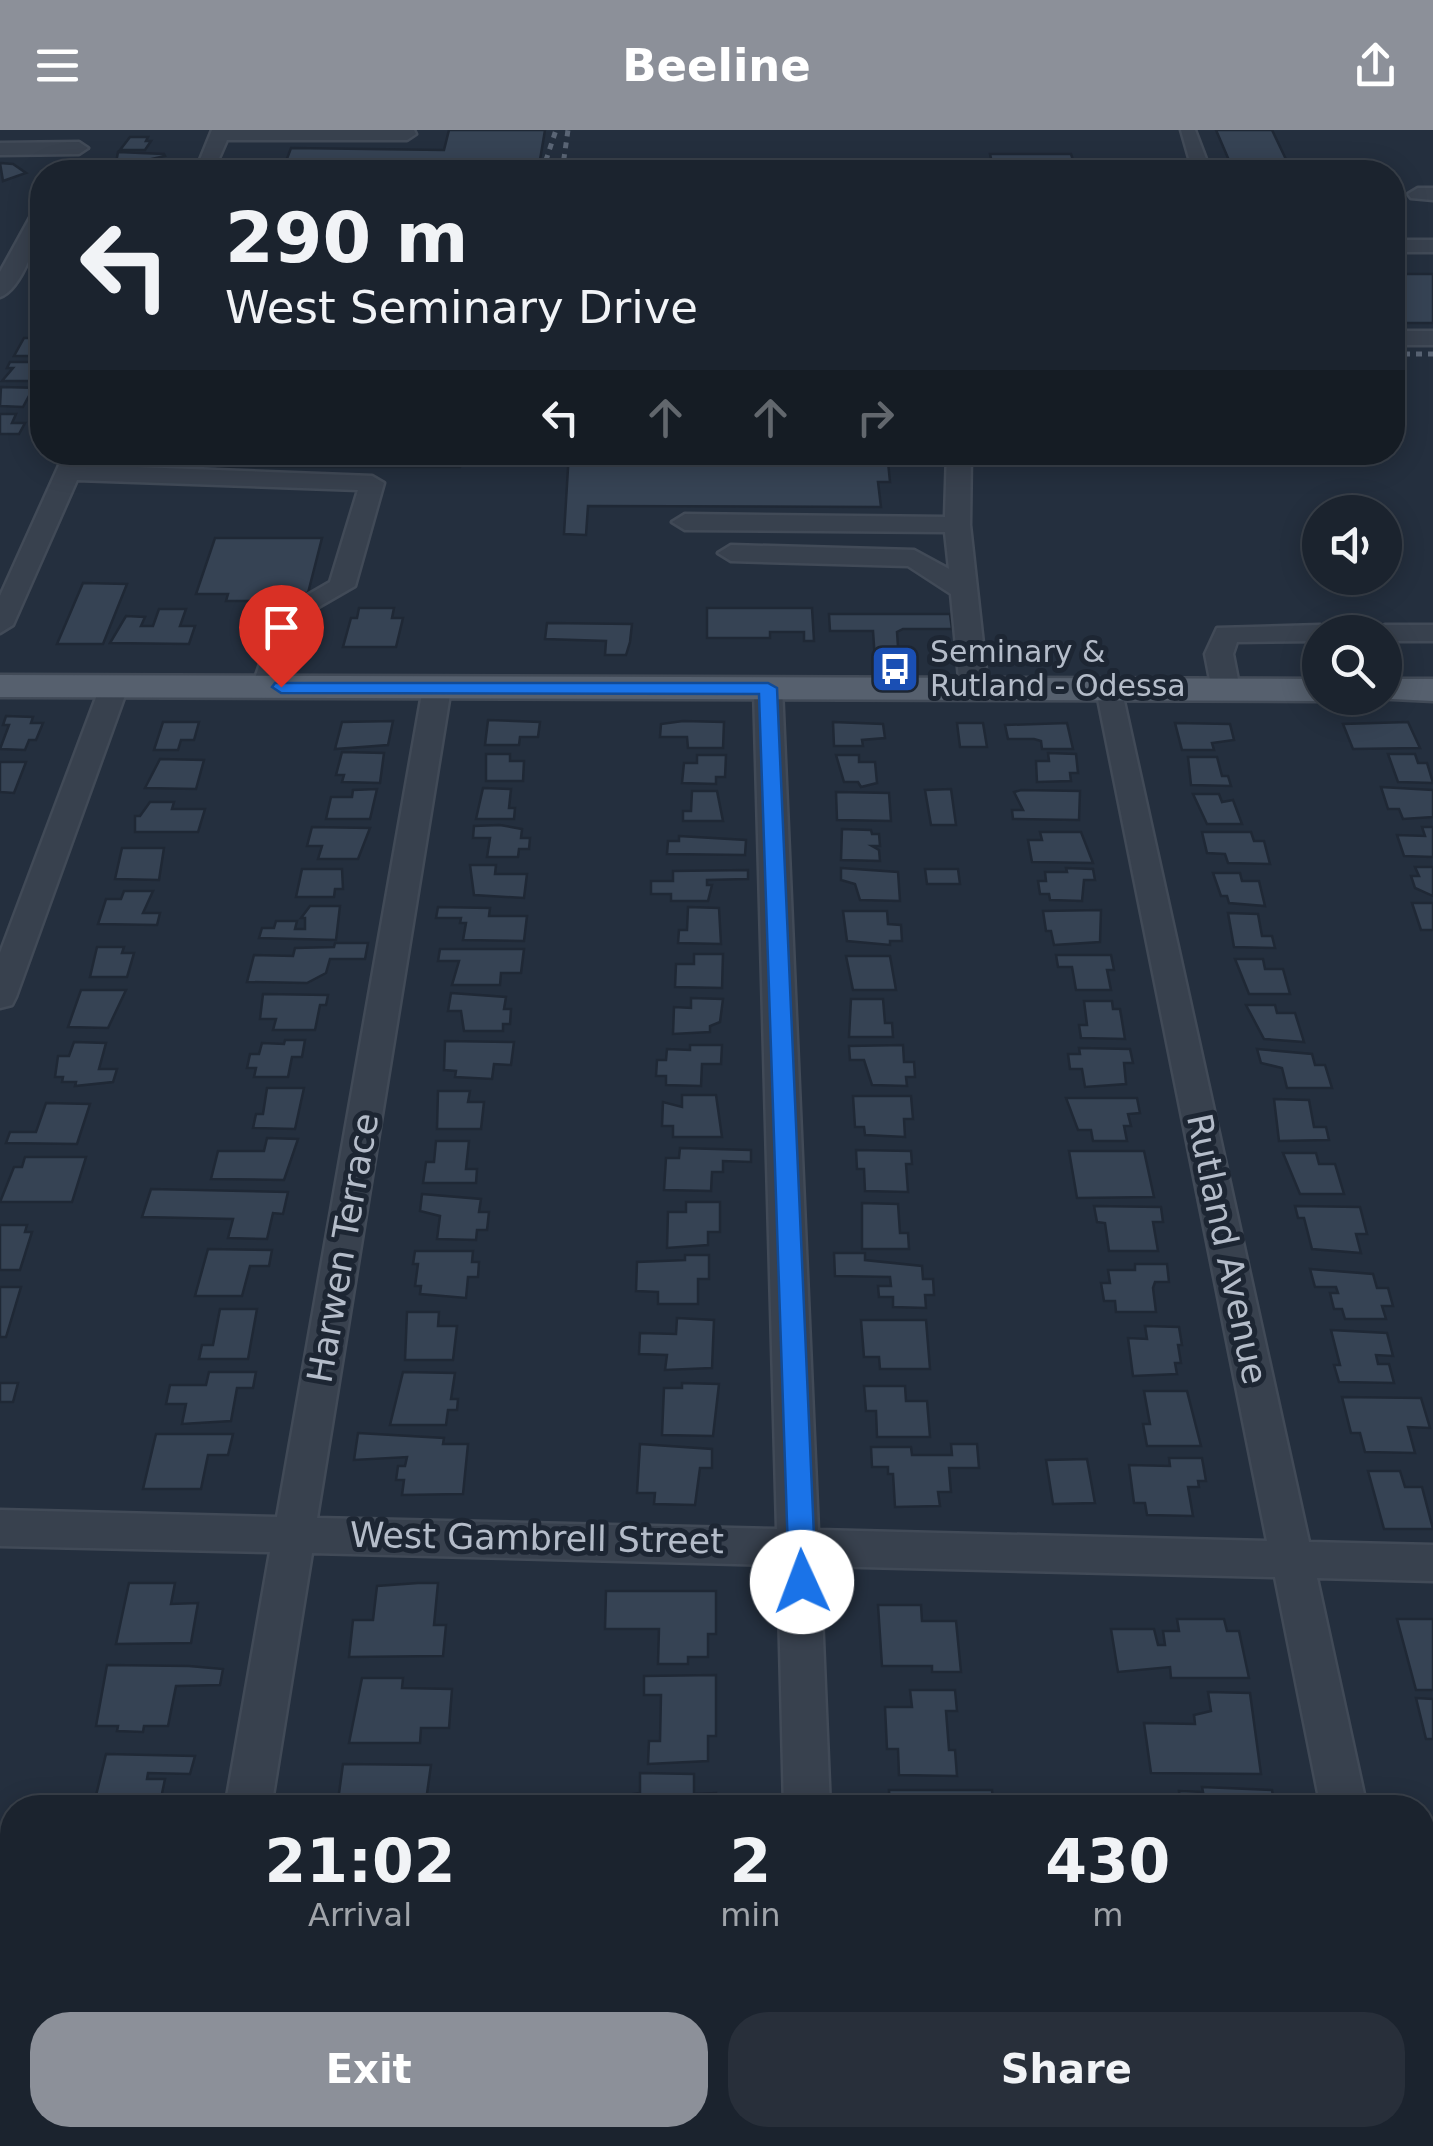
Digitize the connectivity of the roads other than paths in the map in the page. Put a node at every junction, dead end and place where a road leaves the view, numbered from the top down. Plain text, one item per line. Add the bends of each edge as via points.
1 (220, 132) edge
2 (1188, 133) dead end
3 (407, 134) dead end
4 (84, 139) edge
5 (0, 149) edge
6 (209, 160) edge
7 (1198, 160) edge
8 (1405, 224) edge
9 (1433, 224) edge
10 (30, 236) edge
11 (1405, 246) edge
12 (1433, 246) edge
13 (0, 291) edge
14 (1405, 338) edge
15 (1433, 338) edge
16 (72, 465) edge
17 (116, 465) edge
18 (962, 465) edge
19 (685, 522) dead end
20 (957, 525) junction
21 (731, 552) dead end
22 (964, 591) junction
23 (0, 625) edge
24 (1433, 632) edge
25 (1302, 633) edge
26 (1402, 633) edge
27 (0, 686) edge
28 (114, 687) junction
29 (266, 687) junction
30 (437, 688) junction
31 (768, 688) junction
32 (974, 689) junction
33 (1110, 689) junction
34 (1226, 690) junction
35 (1302, 690) edge
36 (1402, 690) edge
37 (1433, 690) edge
38 (0, 997) edge
39 (0, 1528) edge
40 (294, 1532) junction
41 (801, 1544) junction
42 (1291, 1558) junction
43 (1433, 1562) edge
44 (250, 1795) edge
45 (808, 1795) edge
46 (1341, 1795) edge

1 - 3 street
1 - 6 street
2 - 7 street
4 - 5 street
8 - 9 street
10 - 13 street
11 - 12 street
14 - 15 street
16 - 23 street
17 - 29 street via 372,483 342,586 291,612
18 - 20 street
19 - 20 street
20 - 22 street
21 - 22 street via 914,558
22 - 32 street
24 - 26 street
25 - 34 street via 1226,634 1219,654
27 - 28 main road
28 - 29 main road
28 - 38 street
29 - 30 main road
30 - 31 main road
30 - 40 street, Harwen Terrace
31 - 32 main road
31 - 41 street
32 - 33 main road
33 - 34 main road
33 - 42 street, Rutland Avenue
34 - 35 main road
36 - 37 main road
39 - 40 street, West Gambrell Street
40 - 41 street, West Gambrell Street
40 - 44 street, Harwen Terrace
41 - 42 street, West Gambrell Street
41 - 45 street
42 - 43 street, West Gambrell Street
42 - 46 street, Rutland Avenue

